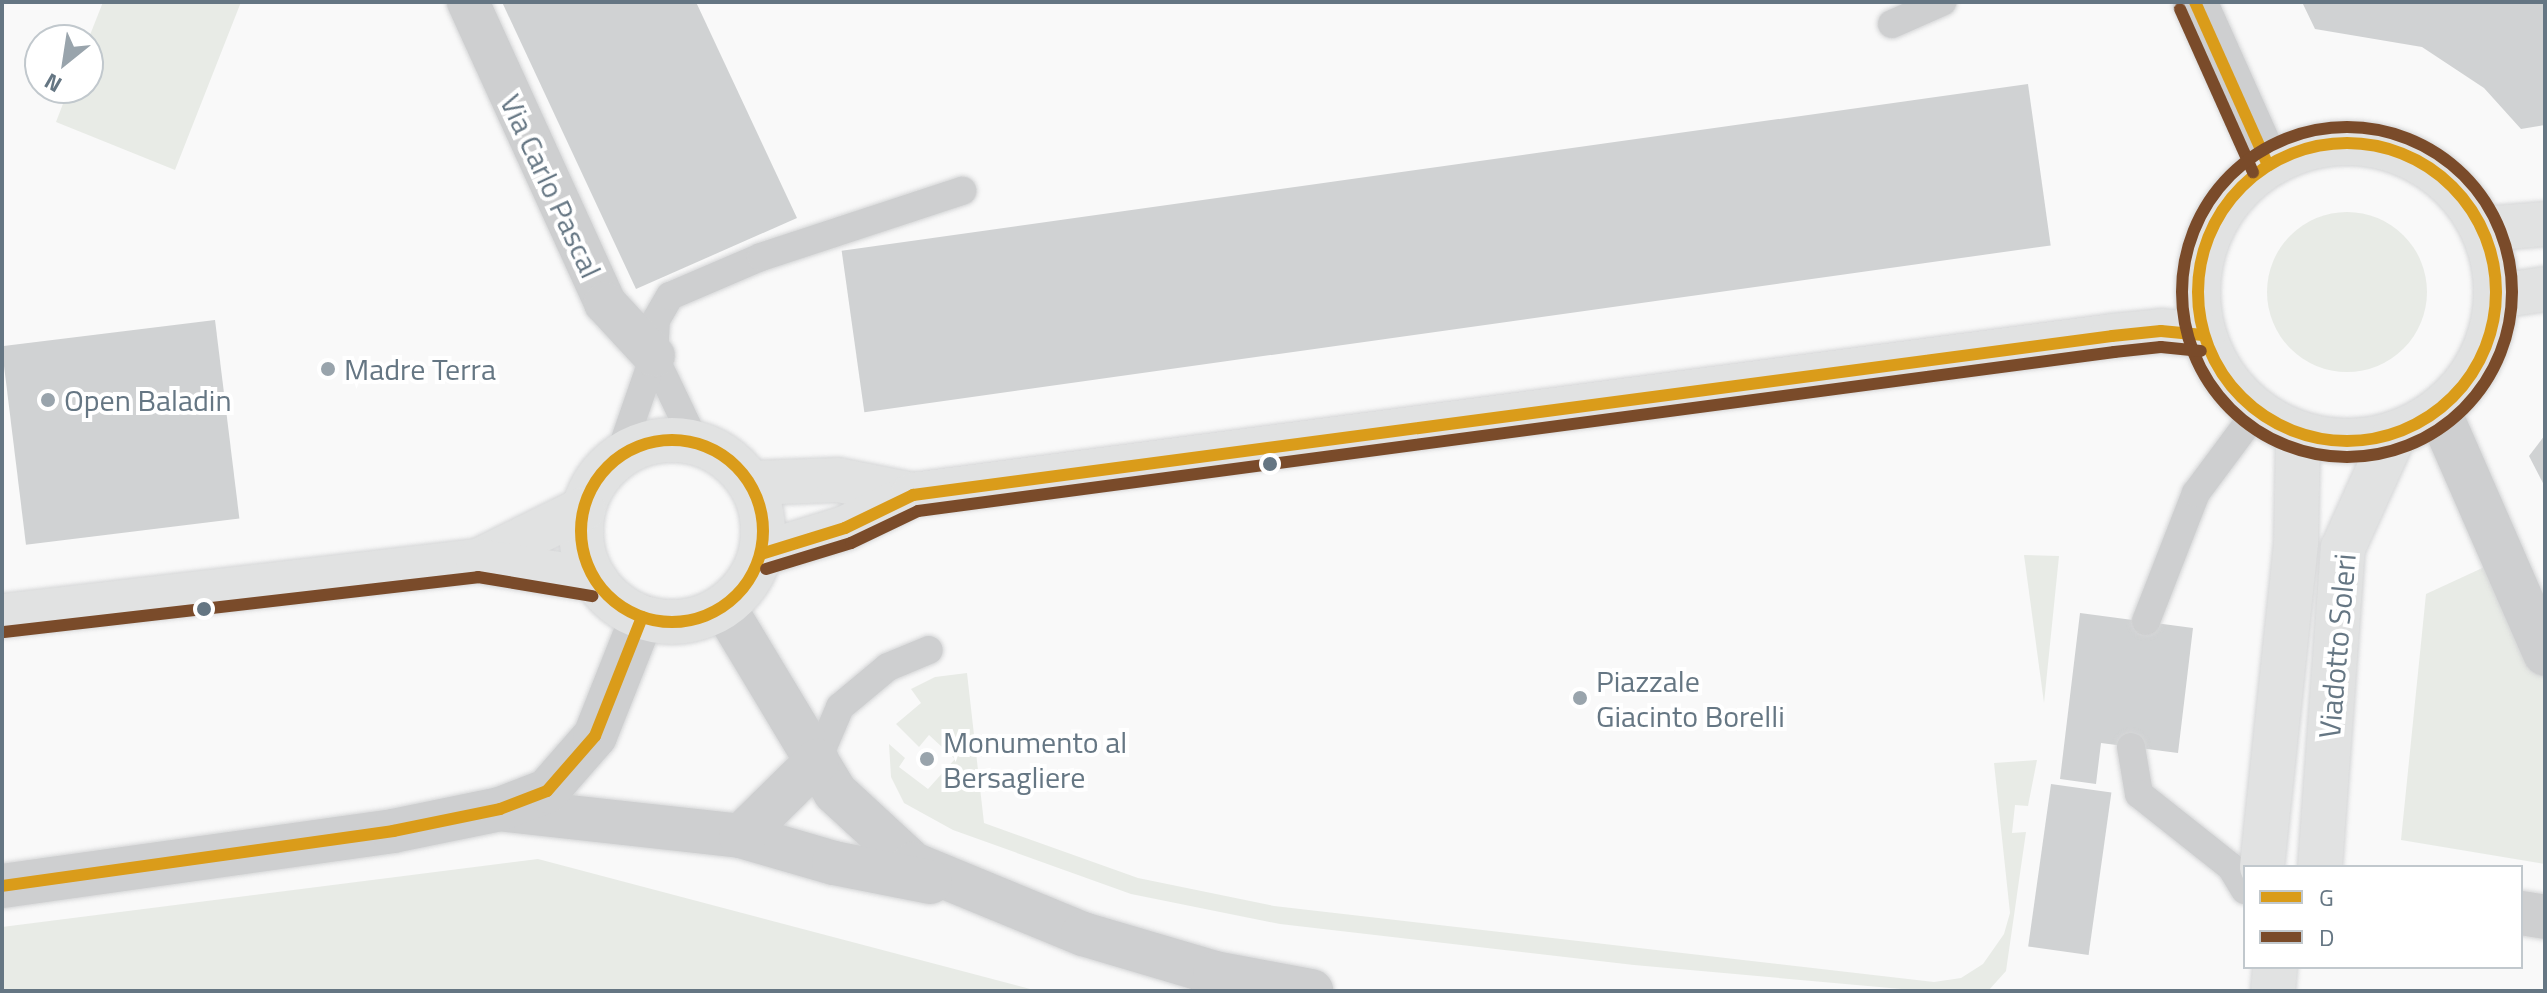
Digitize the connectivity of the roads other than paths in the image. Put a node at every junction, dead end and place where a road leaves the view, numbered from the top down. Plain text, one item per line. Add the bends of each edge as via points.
1 (468, 2) edge
2 (1942, 2) edge
3 (2195, 2) edge
4 (1892, 24) dead end
5 (2268, 165) junction
6 (962, 191) dead end
7 (2545, 224) edge
8 (2483, 229) junction
9 (2545, 289) edge
10 (2498, 296) junction
11 (2203, 335) junction
12 (654, 356) junction
13 (2257, 411) junction
14 (2439, 411) junction
15 (2298, 434) junction
16 (2394, 435) junction
17 (695, 442) junction
18 (620, 454) junction
19 (751, 483) junction
20 (913, 495) junction
21 (583, 509) junction
22 (761, 554) junction
23 (478, 561) junction
24 (595, 580) junction
25 (724, 607) junction
26 (2, 616) edge
27 (642, 617) junction
28 (2146, 621) dead end
29 (929, 650) dead end
30 (2545, 654) edge
31 (2131, 747) dead end
32 (817, 761) junction
33 (2272, 779) junction
34 (500, 809) junction
35 (741, 836) junction
36 (2262, 865) edge
37 (2317, 865) edge
38 (2318, 865) edge
39 (2, 886) edge
40 (2243, 887) edge
41 (965, 888) junction
42 (2523, 913) edge
43 (2545, 917) edge
44 (2275, 969) edge
45 (1311, 991) edge
46 (2273, 991) edge

1 - 12 street, Via Carlo Pascal via 605,303
2 - 4 lane
3 - 5 street
5 - 8 main road via 2306,148 2334,144 2390,149 2428,166 2460,194
5 - 11 main road via 2231,197 2207,239 2197,287
6 - 12 lane via 761,257 670,296 656,320
7 - 8 main road
8 - 10 main road
9 - 10 main road
10 - 14 main road via 2490,340 2470,380
11 - 13 main road via 2224,378
11 - 20 main road via 2161,331 2112,336
12 - 17 lane
12 - 18 lane
13 - 15 main road
13 - 28 lane via 2196,493
14 - 16 main road
14 - 30 street
15 - 16 main road via 2344,442
15 - 33 main road, Viadotto Soleri via 2296,542
16 - 38 main road, Viadotto Soleri via 2343,548
17 - 18 main road via 656,441
17 - 19 main road via 736,464
18 - 21 main road via 591,488
19 - 20 main road via 838,480
19 - 22 main road via 762,518
20 - 22 main road via 845,528
21 - 23 main road
21 - 24 main road via 580,533
22 - 25 main road via 746,584
23 - 24 main road
23 - 26 main road
24 - 27 main road via 607,596
25 - 27 main road via 684,621
25 - 32 street
27 - 34 street via 595,736 573,766 547,791
29 - 32 lane via 888,667 840,707
31 - 40 lane via 2139,794 2231,867
32 - 35 street
32 - 41 street via 835,792 872,831 913,864
33 - 36 main road, Viadotto Soleri
33 - 37 main road
34 - 35 street
34 - 39 street via 393,831
35 - 41 street via 834,863
41 - 45 street via 1083,934 1215,973
42 - 43 street
44 - 46 main road

